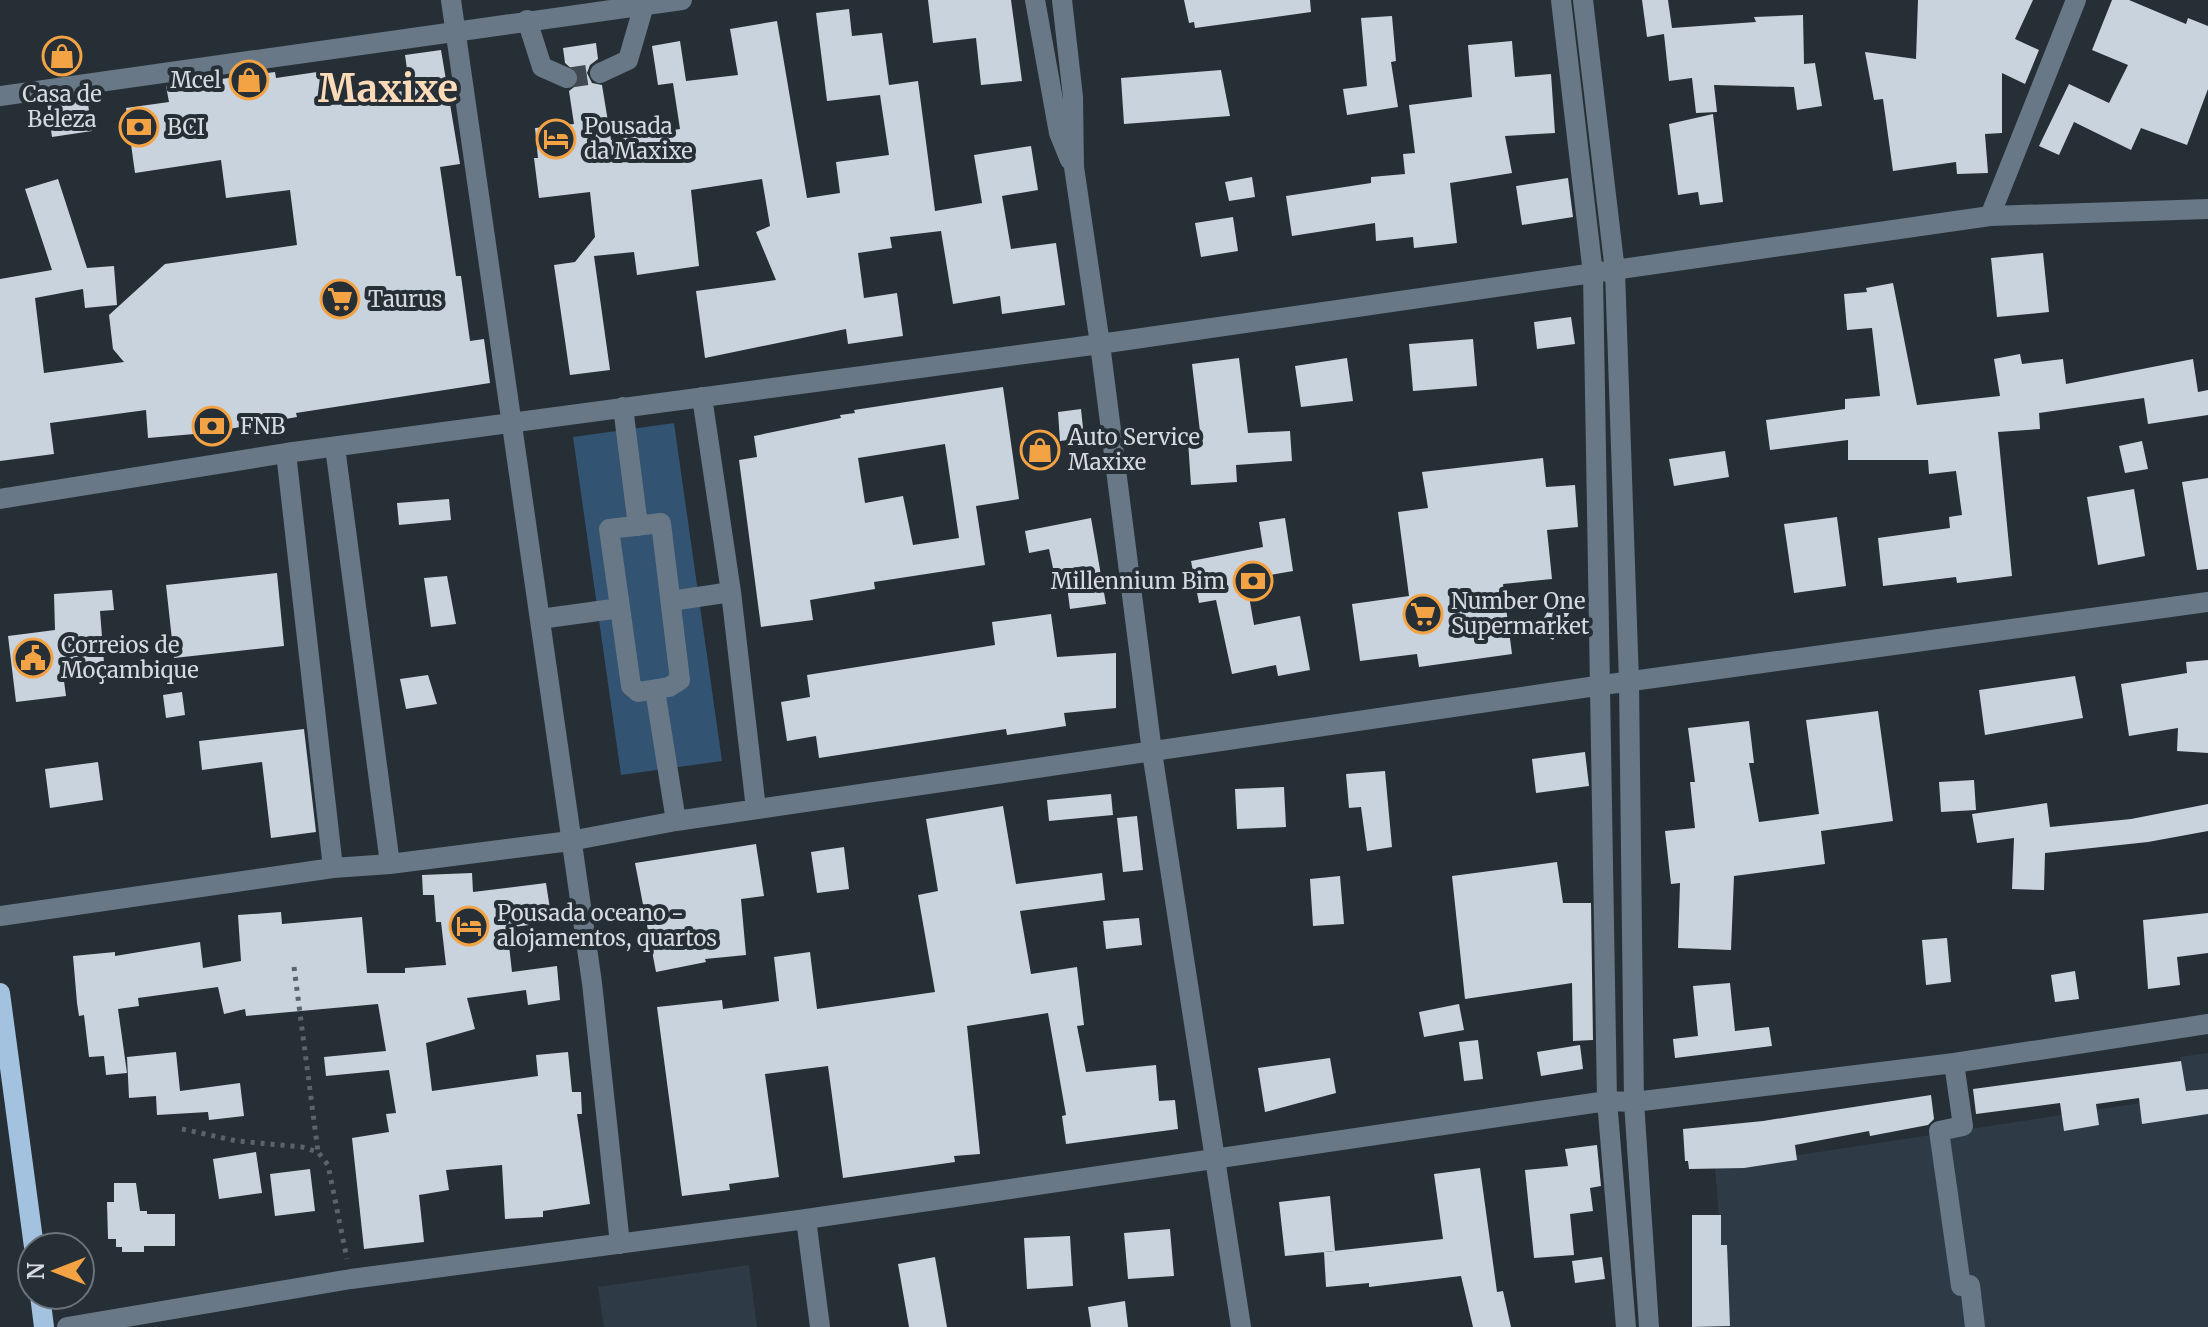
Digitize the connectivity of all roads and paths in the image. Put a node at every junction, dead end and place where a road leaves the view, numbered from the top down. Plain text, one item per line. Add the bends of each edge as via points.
1 (451, 0) edge
2 (682, 0) edge
3 (1035, 0) edge
4 (1062, 0) edge
5 (1561, 0) edge
6 (1583, 0) edge
7 (2076, 0) edge
8 (644, 5) junction
9 (527, 20) junction
10 (456, 29) junction
11 (600, 73) tunnel mouth
12 (567, 78) dead end
13 (0, 96) edge
14 (1074, 167) junction
15 (2208, 209) edge
16 (1990, 216) junction
17 (1615, 271) junction
18 (1593, 274) junction
19 (1100, 344) junction
20 (702, 397) junction
21 (623, 407) junction
22 (512, 422) junction
23 (335, 447) junction
24 (286, 453) junction
25 (0, 499) edge
26 (638, 526) junction
27 (728, 593) junction
28 (671, 601) junction
29 (2208, 602) edge
30 (620, 608) junction
31 (540, 619) junction
32 (1629, 682) junction
33 (1603, 685) junction
34 (655, 690) junction
35 (1152, 752) junction
36 (756, 809) junction
37 (676, 821) junction
38 (570, 841) junction
39 (390, 864) junction
40 (333, 868) junction
41 (0, 916) edge
42 (294, 967) dead end
43 (0, 993) edge
44 (2208, 1024) edge
45 (1954, 1063) junction
46 (1607, 1101) junction
47 (1634, 1102) junction
48 (182, 1129) dead end
49 (318, 1152) junction
50 (1215, 1160) junction
51 (806, 1219) junction
52 (32, 1231) edge
53 (620, 1244) junction
54 (351, 1279) junction
55 (67, 1327) edge
56 (820, 1327) edge
57 (1241, 1327) edge
58 (1626, 1327) edge
59 (1649, 1327) edge
60 (1975, 1327) edge

1 - 10 street
2 - 8 street
3 - 14 street via 1059,133
4 - 14 street via 1073,97
5 - 18 street
6 - 17 street
7 - 16 street
8 - 9 street
8 - 11 street via 628,60
9 - 10 street
9 - 12 street via 542,67
10 - 13 street
10 - 22 street
14 - 19 street
15 - 16 street
16 - 17 street
17 - 18 street
17 - 32 street
18 - 19 street
18 - 33 street
19 - 20 street
19 - 35 street
20 - 21 street
20 - 27 street
21 - 22 street
21 - 26 street
22 - 23 street
22 - 31 street
23 - 24 street
23 - 39 street
24 - 25 street
24 - 40 street
26 - 28 street via 661,523
26 - 30 street via 609,529
27 - 28 street
27 - 36 street
28 - 34 street via 680,680
29 - 32 street
30 - 31 street
30 - 34 street via 631,686 638,692
31 - 38 street
32 - 33 street
32 - 47 street
33 - 35 street
33 - 46 street
34 - 37 street
35 - 36 street
35 - 50 street
36 - 37 street
37 - 38 street
38 - 39 street
38 - 53 street via 592,983
39 - 40 street
40 - 41 street
42 - 49 path
43 - 52 main road
44 - 45 street
45 - 47 street
45 - 60 street via 1963,1126 1939,1131 1961,1286 1970,1285
46 - 47 street
46 - 50 street
46 - 58 street
47 - 59 street
48 - 49 path
49 - 54 path via 328,1165
50 - 51 street
50 - 57 street
51 - 53 street
51 - 56 street
53 - 54 street
54 - 55 street

